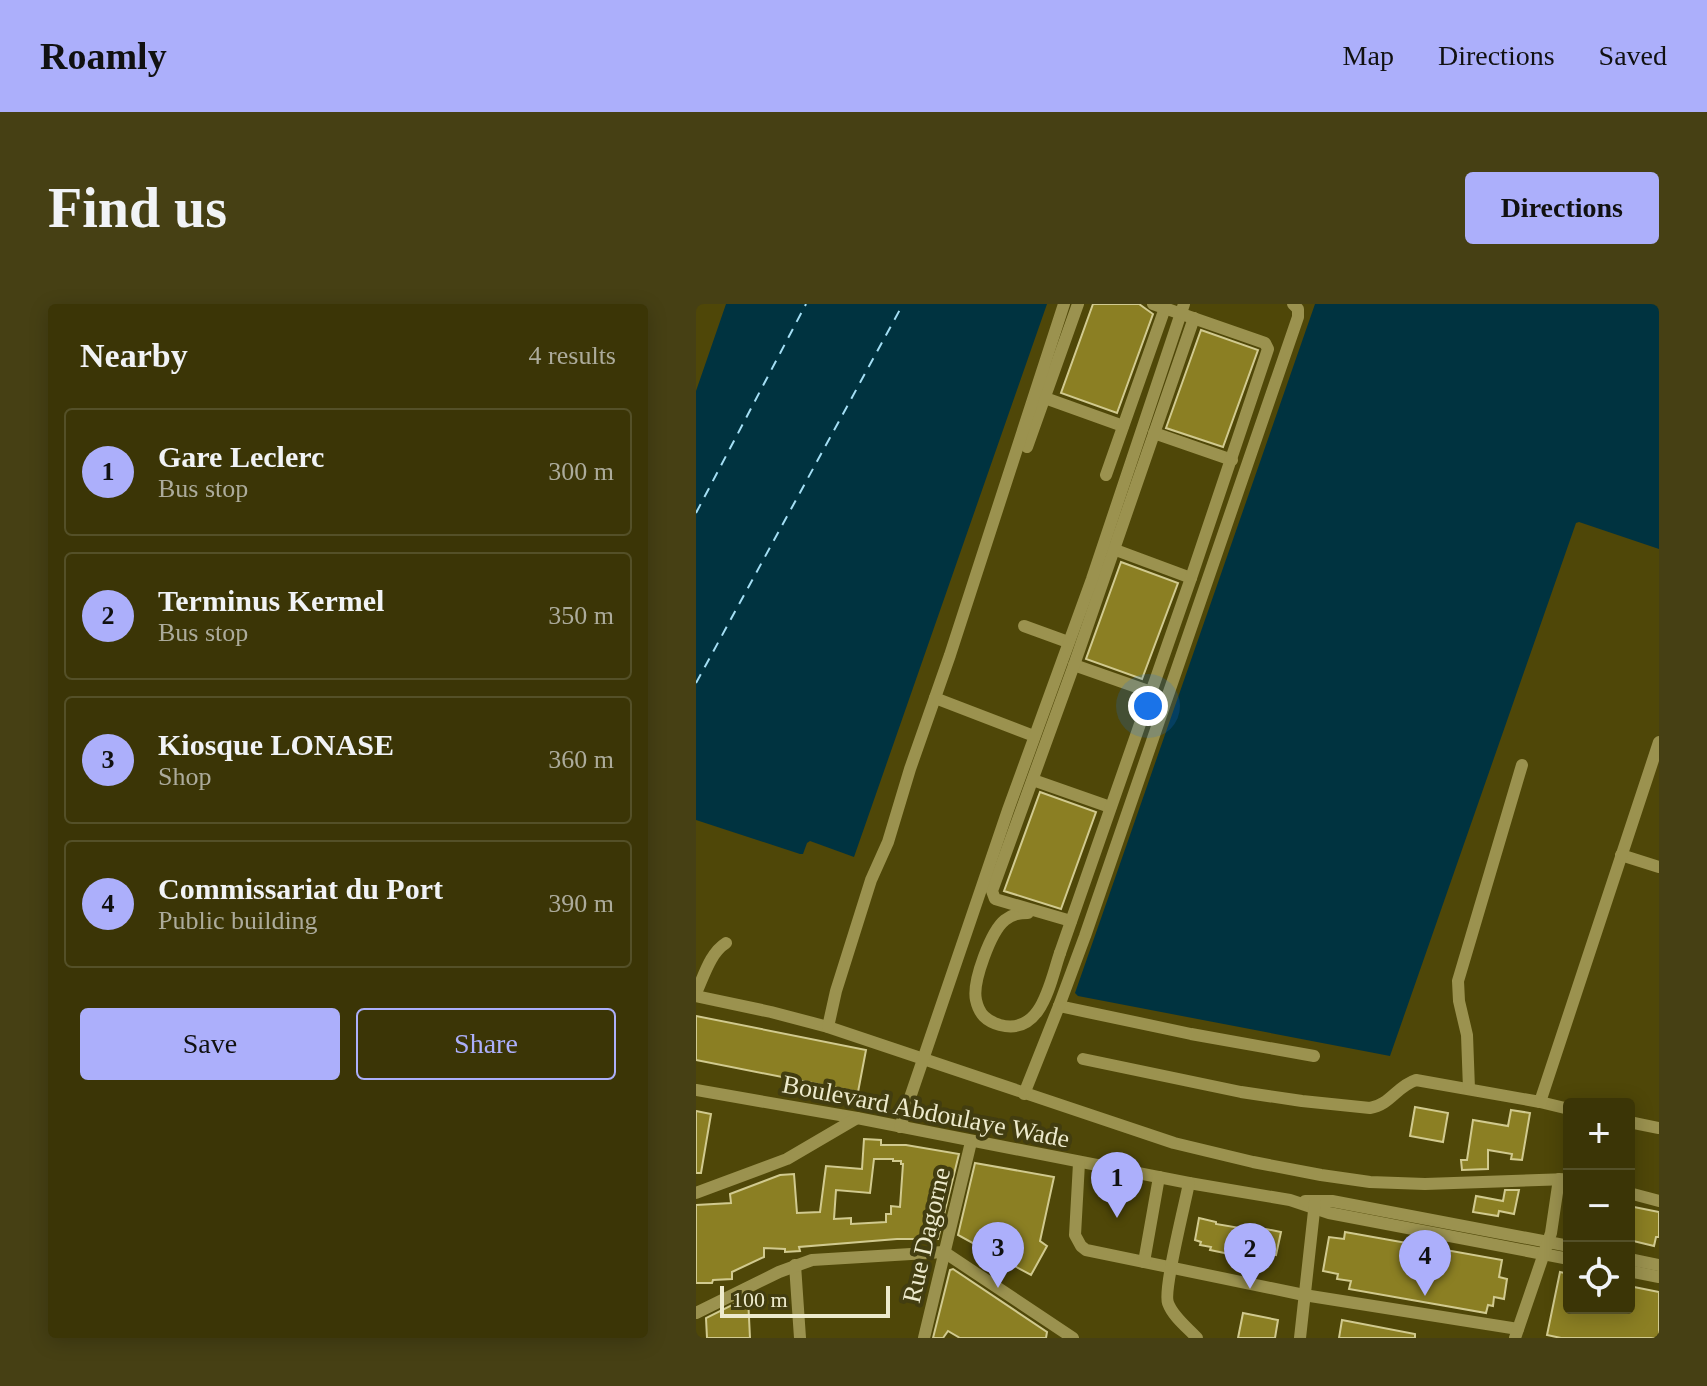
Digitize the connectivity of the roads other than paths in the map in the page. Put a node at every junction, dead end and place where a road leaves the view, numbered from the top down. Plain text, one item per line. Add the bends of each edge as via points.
1 (1064, 304) edge
2 (1078, 304) edge
3 (1184, 304) edge
4 (1293, 304) edge
5 (1159, 306) edge
6 (1194, 318) junction
7 (1045, 398) junction
8 (1123, 426) junction
9 (1154, 433) junction
10 (1027, 447) dead end
11 (1232, 460) junction
12 (1106, 475) dead end
13 (1113, 549) junction
14 (1191, 578) junction
15 (1024, 626) dead end
16 (1068, 642) junction
17 (1074, 665) junction
18 (1151, 692) junction
19 (935, 698) junction
20 (1034, 736) junction
21 (1659, 742) edge
22 (1522, 765) dead end
23 (1033, 780) junction
24 (1110, 807) junction
25 (1621, 855) junction
26 (1659, 867) edge
27 (1077, 930) junction
28 (726, 943) dead end
29 (696, 995) edge
30 (1059, 1006) junction
31 (828, 1027) junction
32 (1314, 1056) dead end
33 (1083, 1059) dead end
34 (923, 1060) junction
35 (1469, 1089) junction
36 (696, 1090) edge
37 (1024, 1094) junction
38 (1540, 1102) junction
39 (1563, 1108) edge
40 (857, 1118) junction
41 (1635, 1123) edge
42 (900, 1127) junction
43 (1659, 1128) edge
44 (971, 1142) junction
45 (1079, 1163) junction
46 (1159, 1177) junction
47 (1563, 1179) edge
48 (1189, 1183) junction
49 (1563, 1190) edge
50 (696, 1193) edge
51 (1635, 1195) edge
52 (1659, 1201) edge
53 (1315, 1204) junction
54 (1563, 1247) edge
55 (1547, 1248) junction
56 (944, 1252) junction
57 (1563, 1256) edge
58 (1635, 1260) edge
59 (1144, 1262) junction
60 (795, 1265) junction
61 (1659, 1265) edge
62 (1172, 1268) junction
63 (1635, 1272) edge
64 (1659, 1277) edge
65 (1304, 1295) junction
66 (696, 1313) edge
67 (1057, 1334) edge
68 (1516, 1334) edge
69 (800, 1338) edge
70 (924, 1338) edge
71 (1073, 1338) edge
72 (1197, 1338) edge
73 (1300, 1338) edge

1 - 19 street
2 - 7 street
3 - 16 street
4 - 27 street via 1298,317
5 - 6 street, bridge
5 - 8 street
6 - 9 street
6 - 11 street, bridge via 1268,345
7 - 8 street
7 - 10 street
8 - 12 street
9 - 11 street
9 - 13 street
11 - 14 street, bridge
13 - 14 street
13 - 17 street
14 - 18 street, bridge
15 - 16 street
16 - 20 street
17 - 18 street
17 - 23 street
18 - 24 street, bridge
19 - 20 street
19 - 31 street via 871,880
20 - 34 street
21 - 25 street
22 - 35 street via 1458,981
23 - 24 street
23 - 27 street via 992,895
24 - 27 street, bridge
25 - 26 street
25 - 38 street
27 - 27 street, bridge via 1067,932 1043,1003 1032,1019 1007,1027 984,1018 974,995 976,984 992,937 1007,918 1029,913
27 - 30 street
28 - 29 street via 714,954
29 - 31 street
30 - 32 street
30 - 37 street
31 - 34 street
33 - 35 street via 1241,1092 1370,1108 1381,1107 1416,1080
34 - 37 street
34 - 42 street
35 - 38 street
36 - 40 street, Boulevard Abdoulaye Wade
37 - 47 street via 1174,1143 1321,1175 1425,1184
38 - 39 street
40 - 42 street, Boulevard Abdoulaye Wade
40 - 50 street via 787,1159
41 - 43 street
42 - 44 street, Boulevard Abdoulaye Wade
44 - 45 street, Boulevard Abdoulaye Wade
44 - 56 street, Rue Dagorne
45 - 46 street, Boulevard Abdoulaye Wade
45 - 59 street via 1075,1235 1081,1246
46 - 48 street, Boulevard Abdoulaye Wade
46 - 59 street
48 - 53 street, Boulevard Abdoulaye Wade
48 - 62 street
49 - 55 street
51 - 52 street
53 - 55 street, Boulevard Abdoulaye Wade via 1329,1213
53 - 65 street
54 - 55 street, Boulevard Abdoulaye Wade
55 - 57 street, Boulevard Abdoulaye Wade
55 - 68 street
56 - 60 street
56 - 67 street
56 - 70 street, Rue Dagorne
58 - 61 street
59 - 62 street
60 - 66 street
60 - 69 street
62 - 65 street
62 - 72 street via 1167,1301
63 - 64 street
65 - 68 street
65 - 73 street
67 - 71 street

